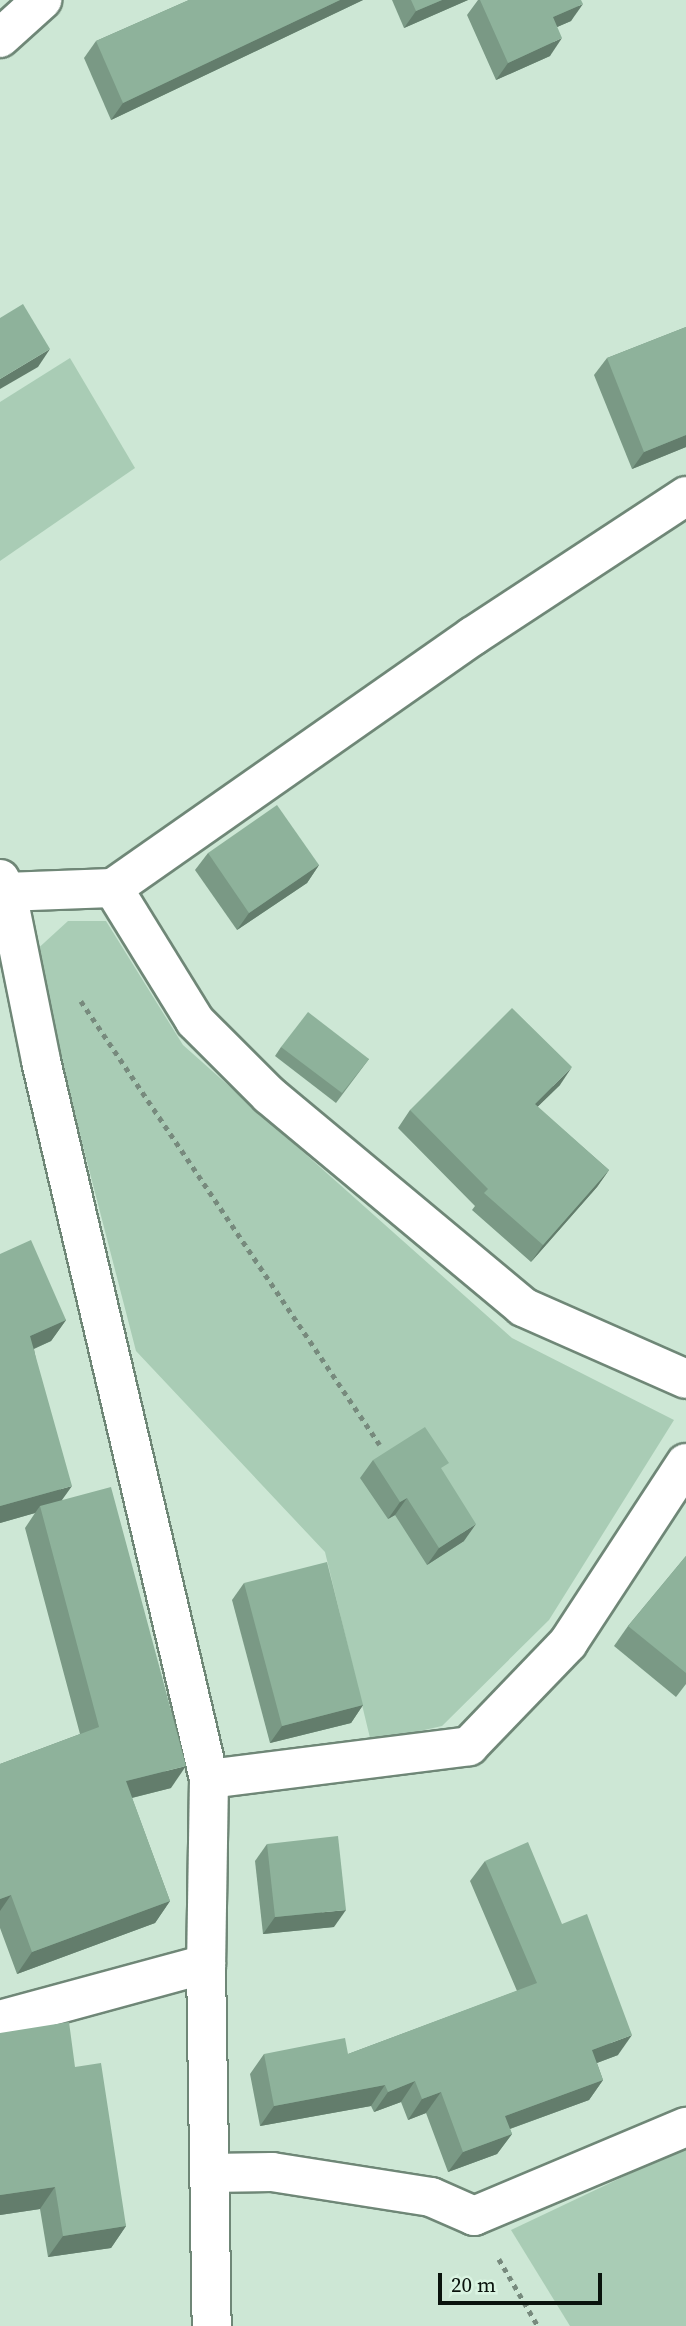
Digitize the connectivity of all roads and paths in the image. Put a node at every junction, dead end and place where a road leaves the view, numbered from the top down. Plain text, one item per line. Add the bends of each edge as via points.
1 (42, 0) edge
2 (0, 38) edge
3 (686, 496) edge
4 (3, 885) edge
5 (113, 888) junction
6 (75, 993) dead end
7 (686, 1379) edge
8 (380, 1445) dead end
9 (686, 1463) edge
10 (209, 1779) junction
11 (206, 1964) junction
12 (0, 2021) edge
13 (686, 2127) edge
14 (210, 2173) junction
15 (474, 2216) junction
16 (212, 2326) edge
17 (538, 2326) edge

1 - 2 street
3 - 5 street via 473,636
4 - 5 street
4 - 10 street
5 - 7 street via 195,1021 269,1095 523,1307
6 - 8 path
9 - 10 street via 568,1643 469,1746
10 - 11 street
11 - 12 street
11 - 14 street
13 - 15 street
14 - 15 street via 272,2172 432,2197
14 - 16 street
15 - 17 path

